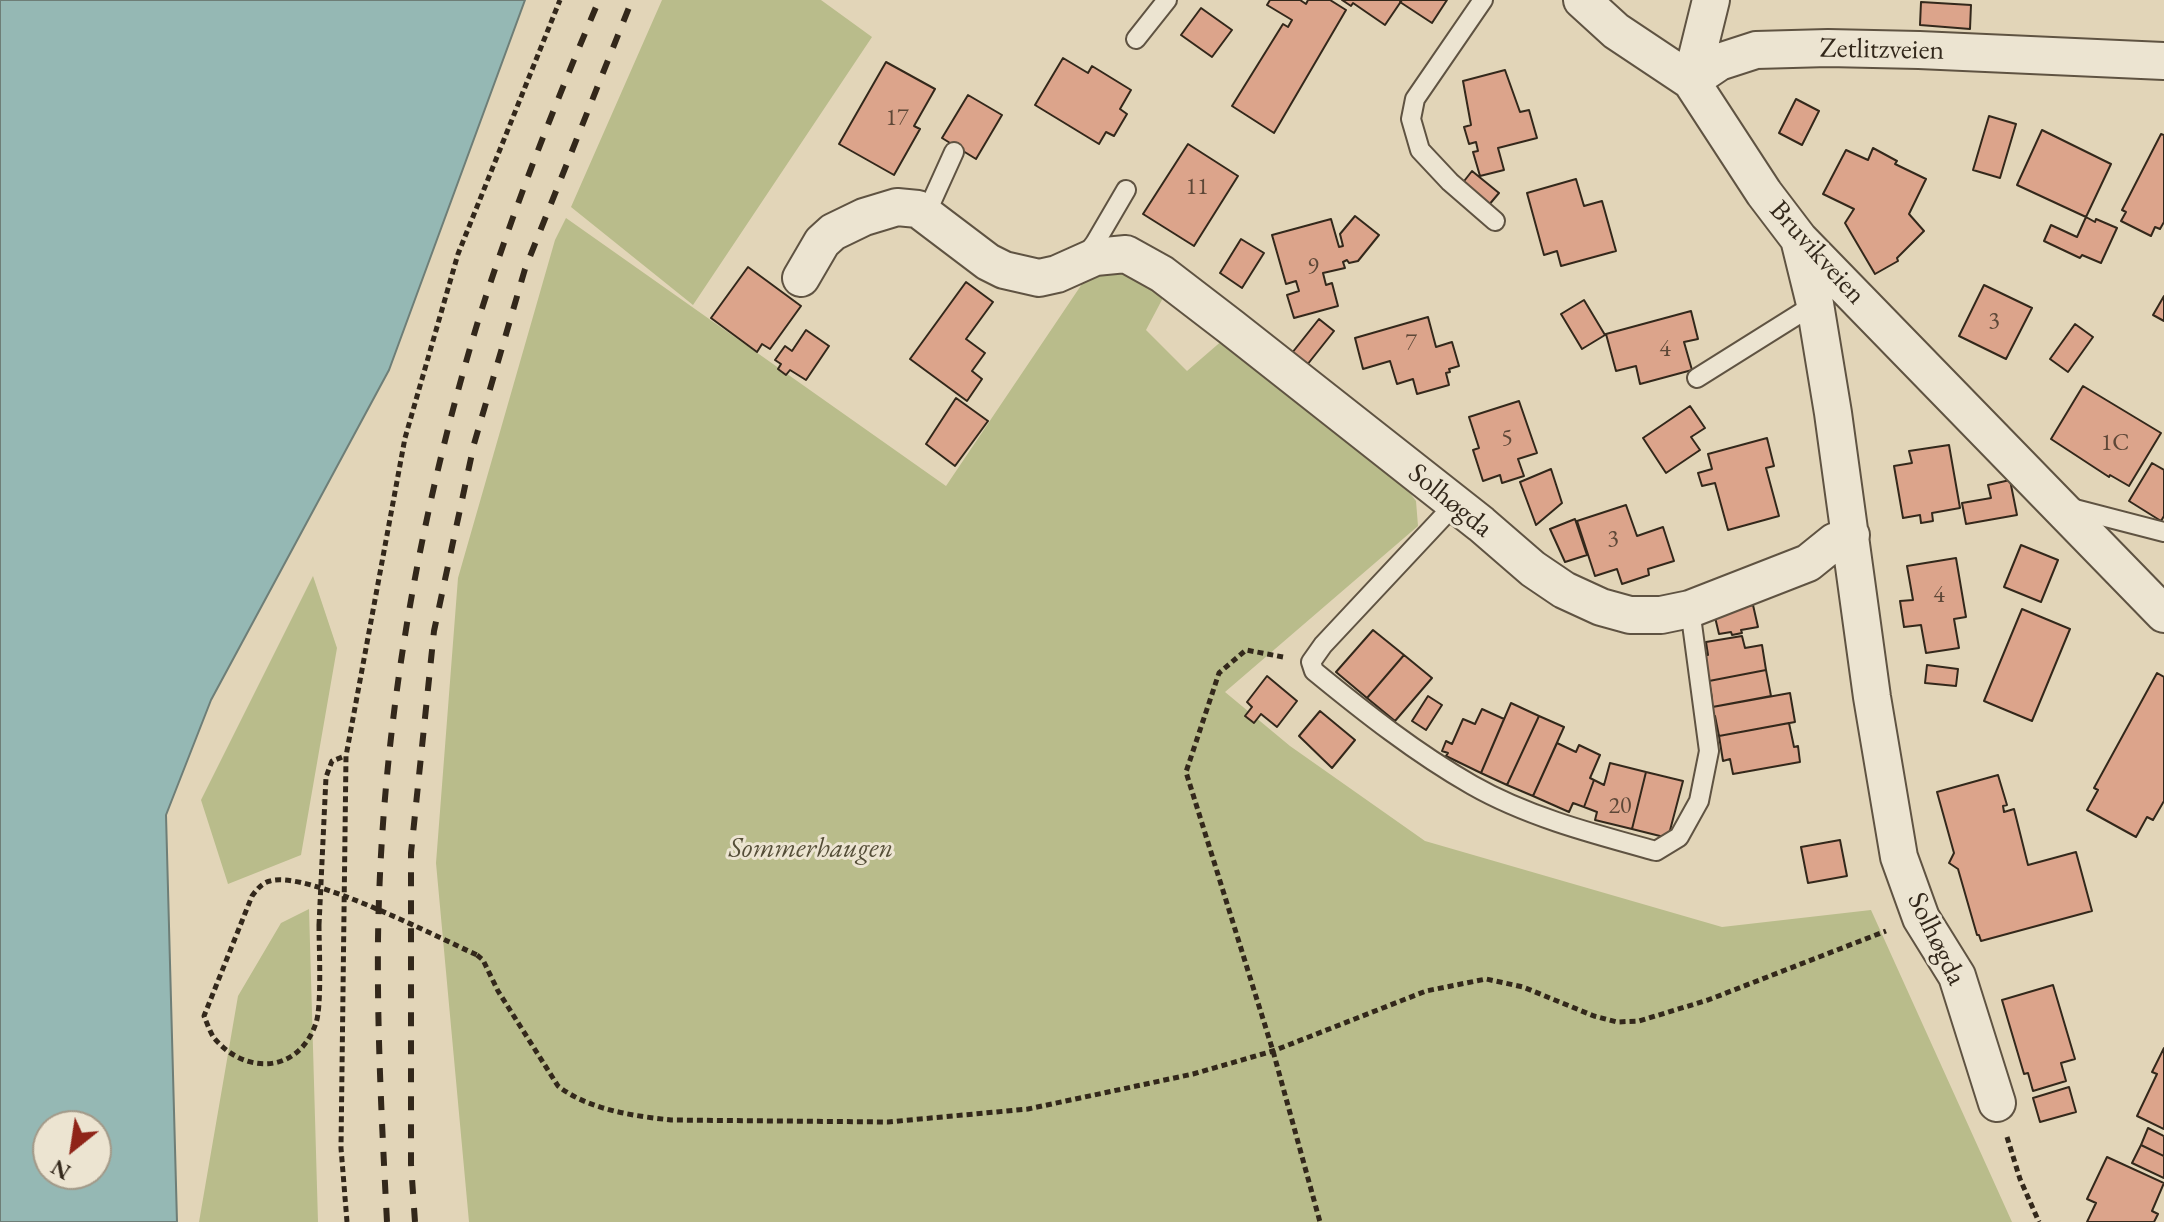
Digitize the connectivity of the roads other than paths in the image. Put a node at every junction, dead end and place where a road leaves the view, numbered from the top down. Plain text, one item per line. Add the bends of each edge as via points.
1 (1167, 0) edge
2 (1483, 0) edge
3 (1582, 0) edge
4 (1711, 0) edge
5 (1136, 39) dead end
6 (2164, 61) edge
7 (1691, 81) junction
8 (954, 152) dead end
9 (1126, 190) dead end
10 (934, 221) junction
11 (1495, 221) dead end
12 (1799, 239) junction
13 (1081, 262) junction
14 (801, 278) dead end
15 (1815, 304) junction
16 (1697, 378) dead end
17 (1455, 504) junction
18 (2060, 505) junction
19 (2164, 532) edge
20 (1851, 535) junction
21 (1690, 609) junction
22 (2164, 614) edge
23 (1997, 1103) road end

1 - 5 lane
2 - 11 lane via 1415,99 1411,119 1420,150
3 - 7 street, Bruvikveien via 1616,31
4 - 7 street
6 - 7 street, Zetlitzveien via 1756,50 1719,62
7 - 12 street, Bruvikveien
8 - 10 lane via 930,205
9 - 13 lane
10 - 13 street, Solhøgda via 1004,270 1039,278
10 - 14 street, Solhøgda via 907,207 864,217 822,242
12 - 15 street, Solhøgda
12 - 18 street, Bruvikveien
13 - 17 street, Solhøgda via 1126,254 1162,274
15 - 16 lane, Bruvikveien
15 - 20 street, Solhøgda
17 - 21 street, Solhøgda via 1533,569 1601,607 1630,615
17 - 21 lane via 1311,662 1314,671 1405,742 1524,810 1656,851 1679,837 1699,801 1709,751
18 - 19 lane, Bruvikveien
18 - 22 street, Bruvikveien
20 - 21 street, Solhøgda via 1808,563
20 - 23 street, Solhøgda via 1899,857 1921,918 1957,976

